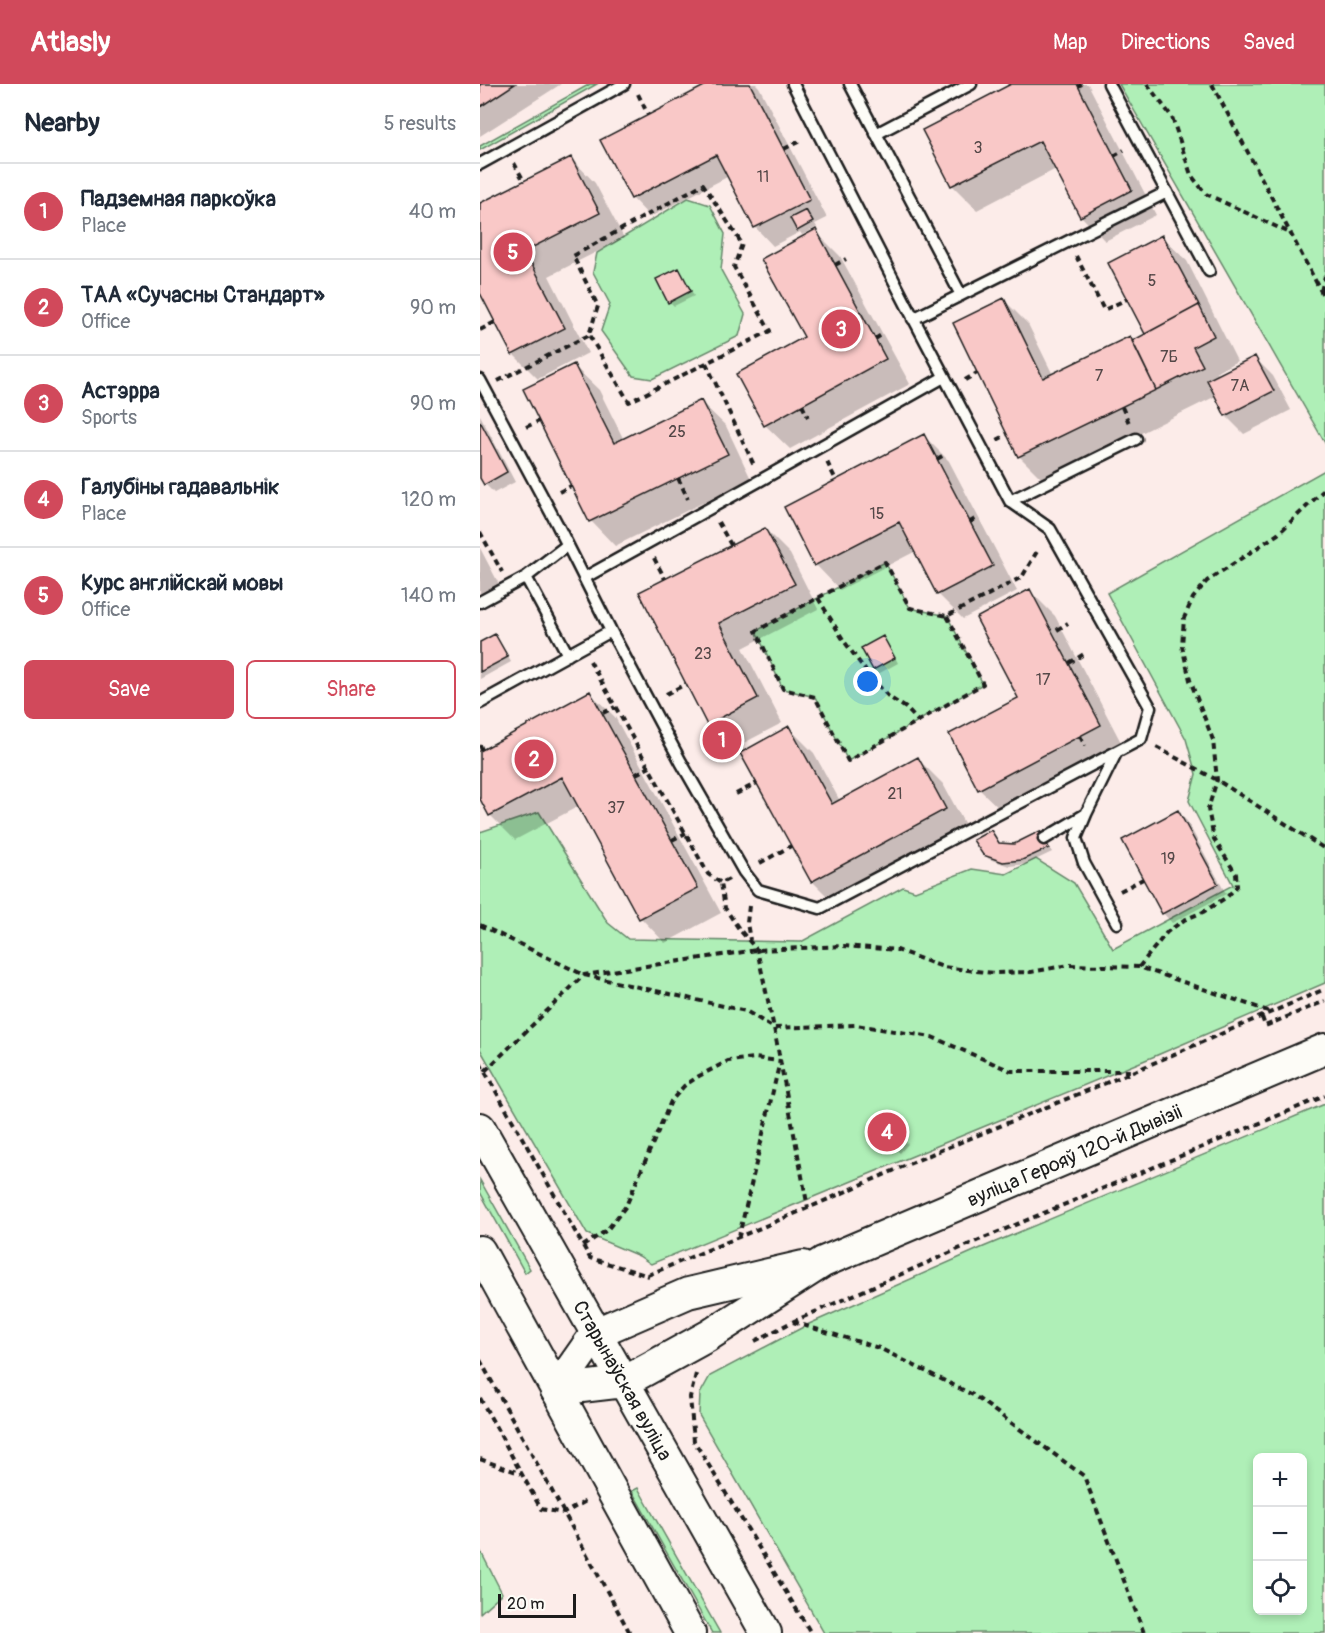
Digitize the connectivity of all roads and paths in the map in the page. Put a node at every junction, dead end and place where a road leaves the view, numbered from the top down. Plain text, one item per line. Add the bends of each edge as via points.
1 (624, 84) edge
2 (633, 84) edge
3 (794, 84) edge
4 (850, 84) edge
5 (971, 84) edge
6 (1109, 84) edge
7 (1147, 84) edge
8 (1212, 84) edge
9 (648, 115) dead end
10 (876, 134) junction
11 (480, 164) edge
12 (1167, 192) junction
13 (1292, 234) junction
14 (1068, 241) junction
15 (846, 259) dead end
16 (835, 265) dead end
17 (1209, 271) dead end
18 (1325, 276) edge
19 (1321, 292) junction
20 (961, 295) junction
21 (1127, 299) dead end
22 (1325, 299) edge
23 (913, 319) junction
24 (495, 322) dead end
25 (480, 330) edge
26 (883, 334) dead end
27 (589, 335) junction
28 (875, 339) dead end
29 (706, 363) junction
30 (944, 377) junction
31 (480, 380) edge
32 (495, 383) dead end
33 (802, 405) dead end
34 (808, 417) dead end
35 (539, 421) dead end
36 (519, 431) dead end
37 (1136, 439) dead end
38 (944, 456) dead end
39 (937, 459) dead end
40 (761, 480) junction
41 (1325, 489) edge
42 (1010, 501) junction
43 (711, 508) junction
44 (977, 518) dead end
45 (970, 522) dead end
46 (1050, 529) junction
47 (480, 532) edge
48 (731, 545) dead end
49 (566, 546) junction
50 (526, 577) junction
51 (584, 578) junction
52 (507, 587) junction
53 (818, 598) junction
54 (480, 602) edge
55 (947, 616) junction
56 (1068, 623) dead end
57 (1056, 630) dead end
58 (611, 631) junction
59 (1084, 654) dead end
60 (568, 655) junction
61 (590, 660) dead end
62 (1069, 663) dead end
63 (686, 684) dead end
64 (666, 693) dead end
65 (480, 703) edge
66 (616, 706) junction
67 (603, 714) dead end
68 (918, 721) junction
69 (1080, 736) dead end
70 (1085, 746) dead end
71 (1116, 753) junction
72 (650, 767) junction
73 (1195, 769) dead end
74 (636, 774) dead end
75 (1217, 780) junction
76 (757, 783) dead end
77 (736, 794) dead end
78 (1086, 814) junction
79 (686, 832) junction
80 (1044, 839) dead end
81 (672, 840) dead end
82 (791, 846) dead end
83 (1325, 849) edge
84 (773, 856) dead end
85 (1143, 879) dead end
86 (721, 883) dead end
87 (758, 890) junction
88 (1104, 900) junction
89 (725, 908) dead end
90 (1117, 923) dead end
91 (480, 925) edge
92 (750, 941) junction
93 (757, 950) junction
94 (1138, 967) junction
95 (584, 975) junction
96 (1325, 989) edge
97 (1325, 1001) edge
98 (1271, 1012) junction
99 (1262, 1017) junction
100 (774, 1028) junction
101 (1325, 1049) edge
102 (780, 1061) junction
103 (480, 1063) edge
104 (485, 1071) junction
105 (1135, 1071) junction
106 (1325, 1096) edge
107 (480, 1128) edge
108 (808, 1208) junction
109 (739, 1237) junction
110 (583, 1246) junction
111 (480, 1251) edge
112 (823, 1262) junction
113 (648, 1275) junction
114 (661, 1305) junction
115 (792, 1322) junction
116 (596, 1333) junction
117 (754, 1342) dead end
118 (682, 1350) junction
119 (480, 1360) edge
120 (624, 1382) junction
121 (556, 1390) junction
122 (480, 1398) edge
123 (480, 1459) edge
124 (522, 1474) junction
125 (564, 1513) junction
126 (630, 1633) edge
127 (690, 1633) edge
128 (766, 1633) edge
129 (811, 1633) edge
130 (1144, 1633) edge

1 - 11 lane
2 - 9 path
3 - 23 lane
4 - 10 lane
5 - 10 lane
6 - 12 lane
7 - 13 path via 1172,117 1191,175 1206,194
8 - 13 path
10 - 20 lane
12 - 14 lane
12 - 17 lane
13 - 19 path
14 - 20 lane
14 - 21 path via 1104,310
15 - 16 path
18 - 19 path
19 - 22 path
20 - 23 lane
23 - 30 lane
24 - 25 path
26 - 28 path
27 - 29 path via 629,402
27 - 29 path via 598,306 573,256 703,184 742,244 734,267 770,331
27 - 32 path
29 - 40 path
30 - 40 lane
30 - 42 lane
31 - 49 lane
33 - 34 path
35 - 36 path
37 - 42 lane
38 - 39 path
40 - 43 lane
41 - 75 path via 1278,534 1208,581 1193,598 1184,618 1182,646 1190,680 1213,740
42 - 46 lane
43 - 48 path
43 - 51 lane
44 - 45 path
46 - 55 path via 1022,577
46 - 71 lane via 1150,706 1141,739
47 - 52 path
49 - 50 lane
49 - 51 lane
50 - 52 lane
50 - 60 lane
51 - 58 lane
52 - 54 lane
53 - 55 path via 885,562 910,608
53 - 68 path via 868,674
53 - 68 path via 756,631 783,689 815,697 848,761
55 - 68 path via 983,684
56 - 57 path
58 - 60 lane
58 - 87 lane via 687,772
59 - 62 path
60 - 65 lane
61 - 66 path
63 - 64 path
66 - 67 path
66 - 72 path
69 - 70 path
71 - 78 lane
71 - 87 lane via 820,908
72 - 74 path
72 - 79 path
73 - 75 path
75 - 83 path
75 - 94 path via 1208,809 1214,839 1236,874 1237,886 1227,897 1167,932
76 - 77 path
78 - 80 lane
78 - 88 lane via 1076,838
79 - 81 path
79 - 86 path via 708,874
82 - 84 path
85 - 88 path
87 - 92 path via 750,902
88 - 90 lane
89 - 92 path
91 - 95 path
92 - 93 path
93 - 94 path via 844,946 897,950 943,967 994,973 1031,972 1069,964
93 - 95 path
93 - 100 path
94 - 98 path
95 - 100 path via 746,1011
95 - 104 path
96 - 98 path
97 - 99 path via 1265,1026
98 - 99 path
99 - 105 path
100 - 102 path
100 - 105 path via 856,1025 932,1037 1011,1071
101 - 112 street, вуліца Герояў 120-й Дывізіі
102 - 108 path
102 - 109 path
102 - 110 path via 728,1061 684,1086 671,1101 626,1206 607,1230
103 - 104 path
104 - 110 path
105 - 108 path
106 - 115 path
107 - 116 street, Старынаўская вуліца
108 - 109 path
109 - 113 path
110 - 113 path via 590,1258
111 - 121 street
112 - 114 street, вуліца Герояў 120-й Дывізіі via 688,1293
112 - 118 street, вуліца Герояў 120-й Дывізіі
113 - 114 path
114 - 116 street, вуліца Герояў 120-й Дывізіі
115 - 117 path
115 - 130 path via 879,1348 973,1395 1084,1476
116 - 120 street, Старынаўская вуліца
116 - 121 street
118 - 120 street, вуліца Герояў 120-й Дывізіі
118 - 129 path via 696,1373 690,1397 694,1441
119 - 125 path
120 - 121 street
120 - 128 street, Старынаўская вуліца
121 - 127 street
122 - 124 path
123 - 124 path
124 - 125 path via 542,1509
125 - 126 path

